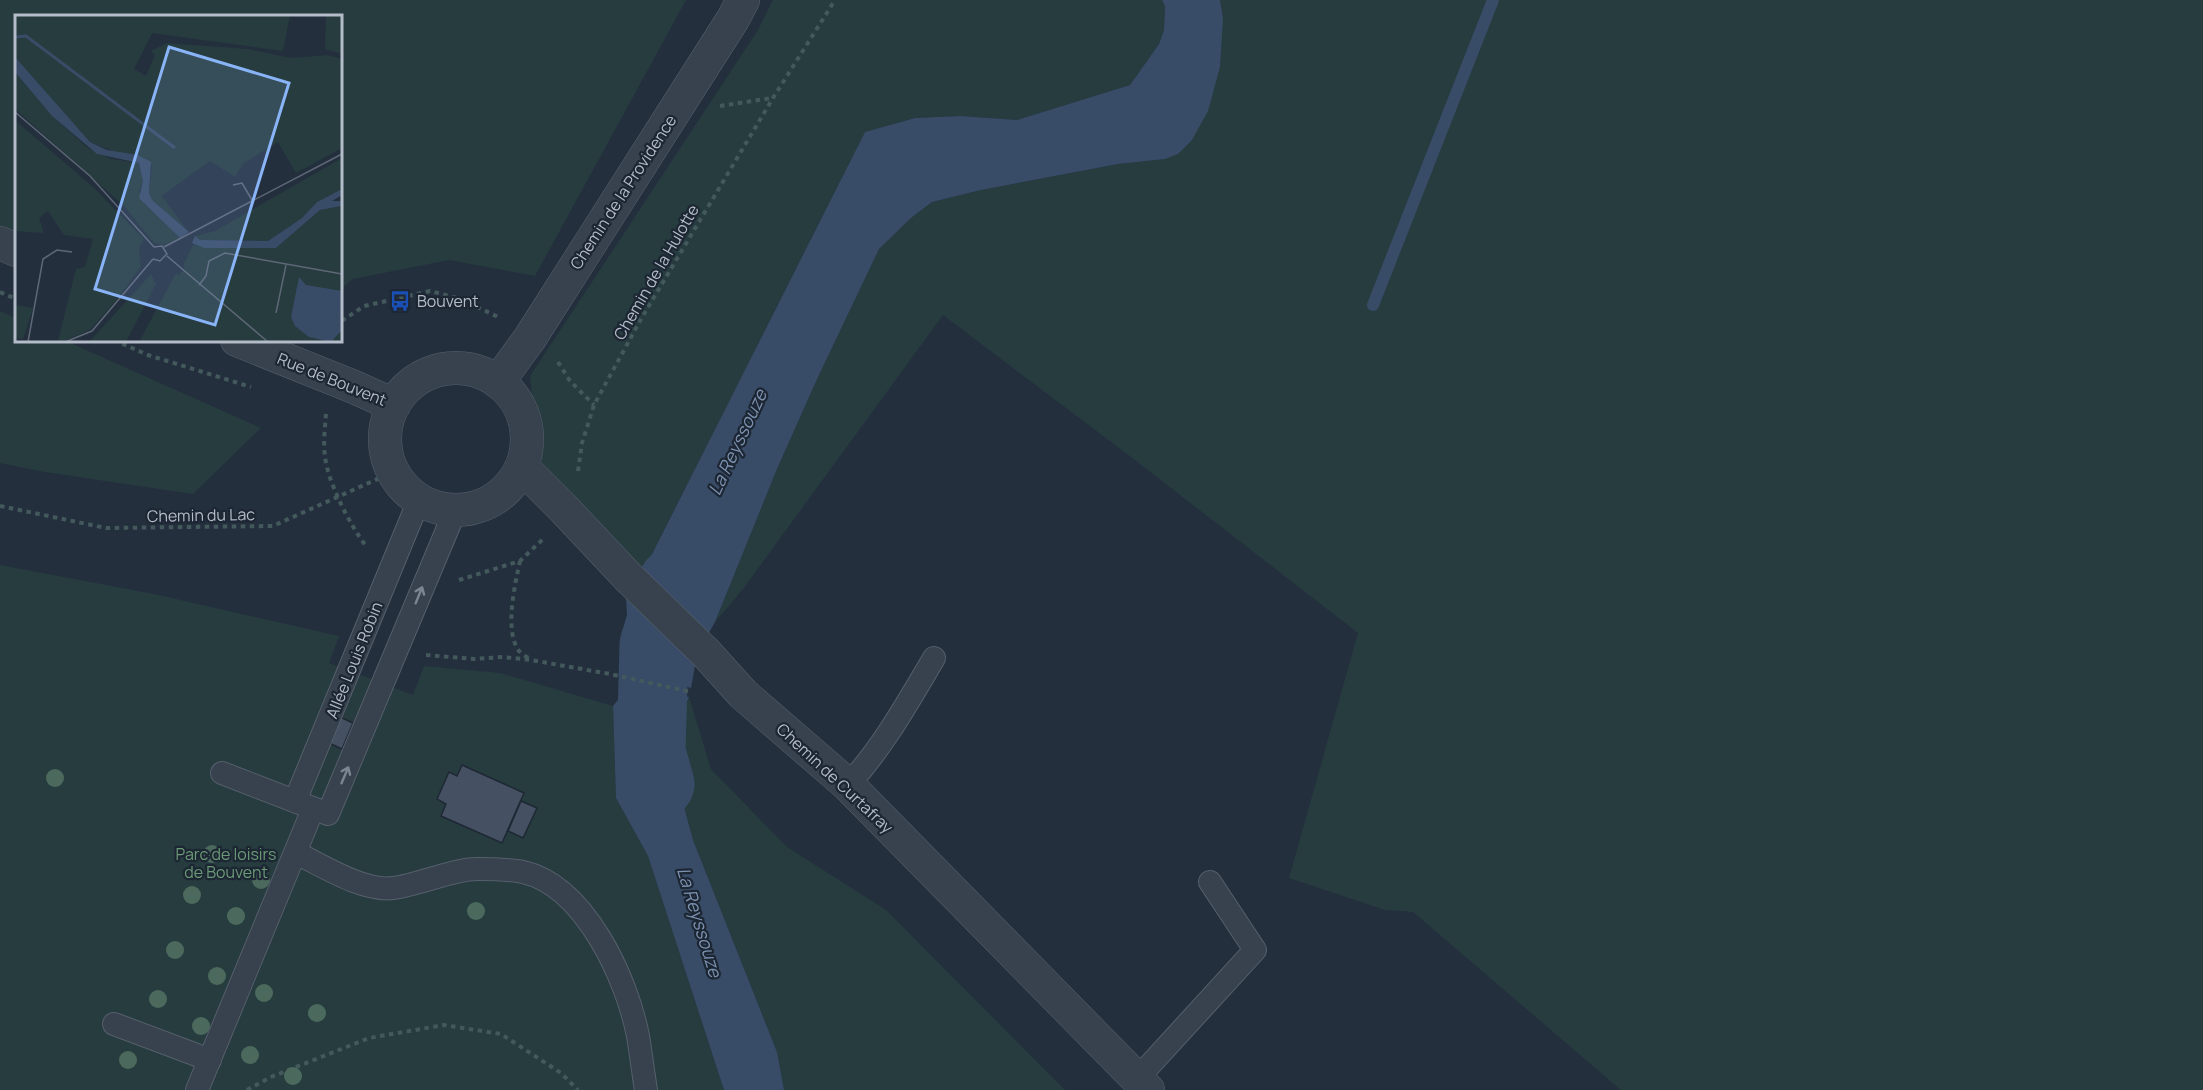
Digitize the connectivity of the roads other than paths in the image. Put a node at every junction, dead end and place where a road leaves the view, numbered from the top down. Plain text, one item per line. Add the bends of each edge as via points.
1 (743, 0) edge
2 (0, 243) edge
3 (15, 250) edge
4 (242, 342) edge
5 (498, 382) junction
6 (394, 405) junction
7 (522, 467) junction
8 (419, 500) junction
9 (454, 511) junction
10 (934, 658) dead end
11 (222, 773) dead end
12 (848, 784) junction
13 (304, 805) junction
14 (296, 853) junction
15 (1210, 882) dead end
16 (114, 1024) dead end
17 (210, 1060) junction
18 (1142, 1085) edge
19 (197, 1090) edge
20 (646, 1090) edge

1 - 5 street, Chemin de la Providence via 530,338
2 - 3 street
4 - 6 street, Rue de Bouvent
5 - 6 street via 476,371 453,368 429,374 409,386
5 - 7 street via 512,394 527,429
6 - 8 street via 388,420 386,452 393,472
7 - 9 street via 502,494 472,509
7 - 12 street, Chemin de Curtafray via 743,694
8 - 9 street
8 - 13 lane, Allée Louis Robin
13 -> 9 lane via 328,814
10 - 12 lane via 904,709
11 - 13 lane
12 - 18 street, Chemin de Curtafray
13 - 14 lane, Allée Louis Robin
14 - 17 lane, Allée Louis Robin
14 - 20 lane via 361,884 391,889 475,869 523,872 556,887 584,914 608,950 638,1034
15 - 18 lane via 1255,950
16 - 17 lane
17 - 19 lane, Allée Louis Robin

